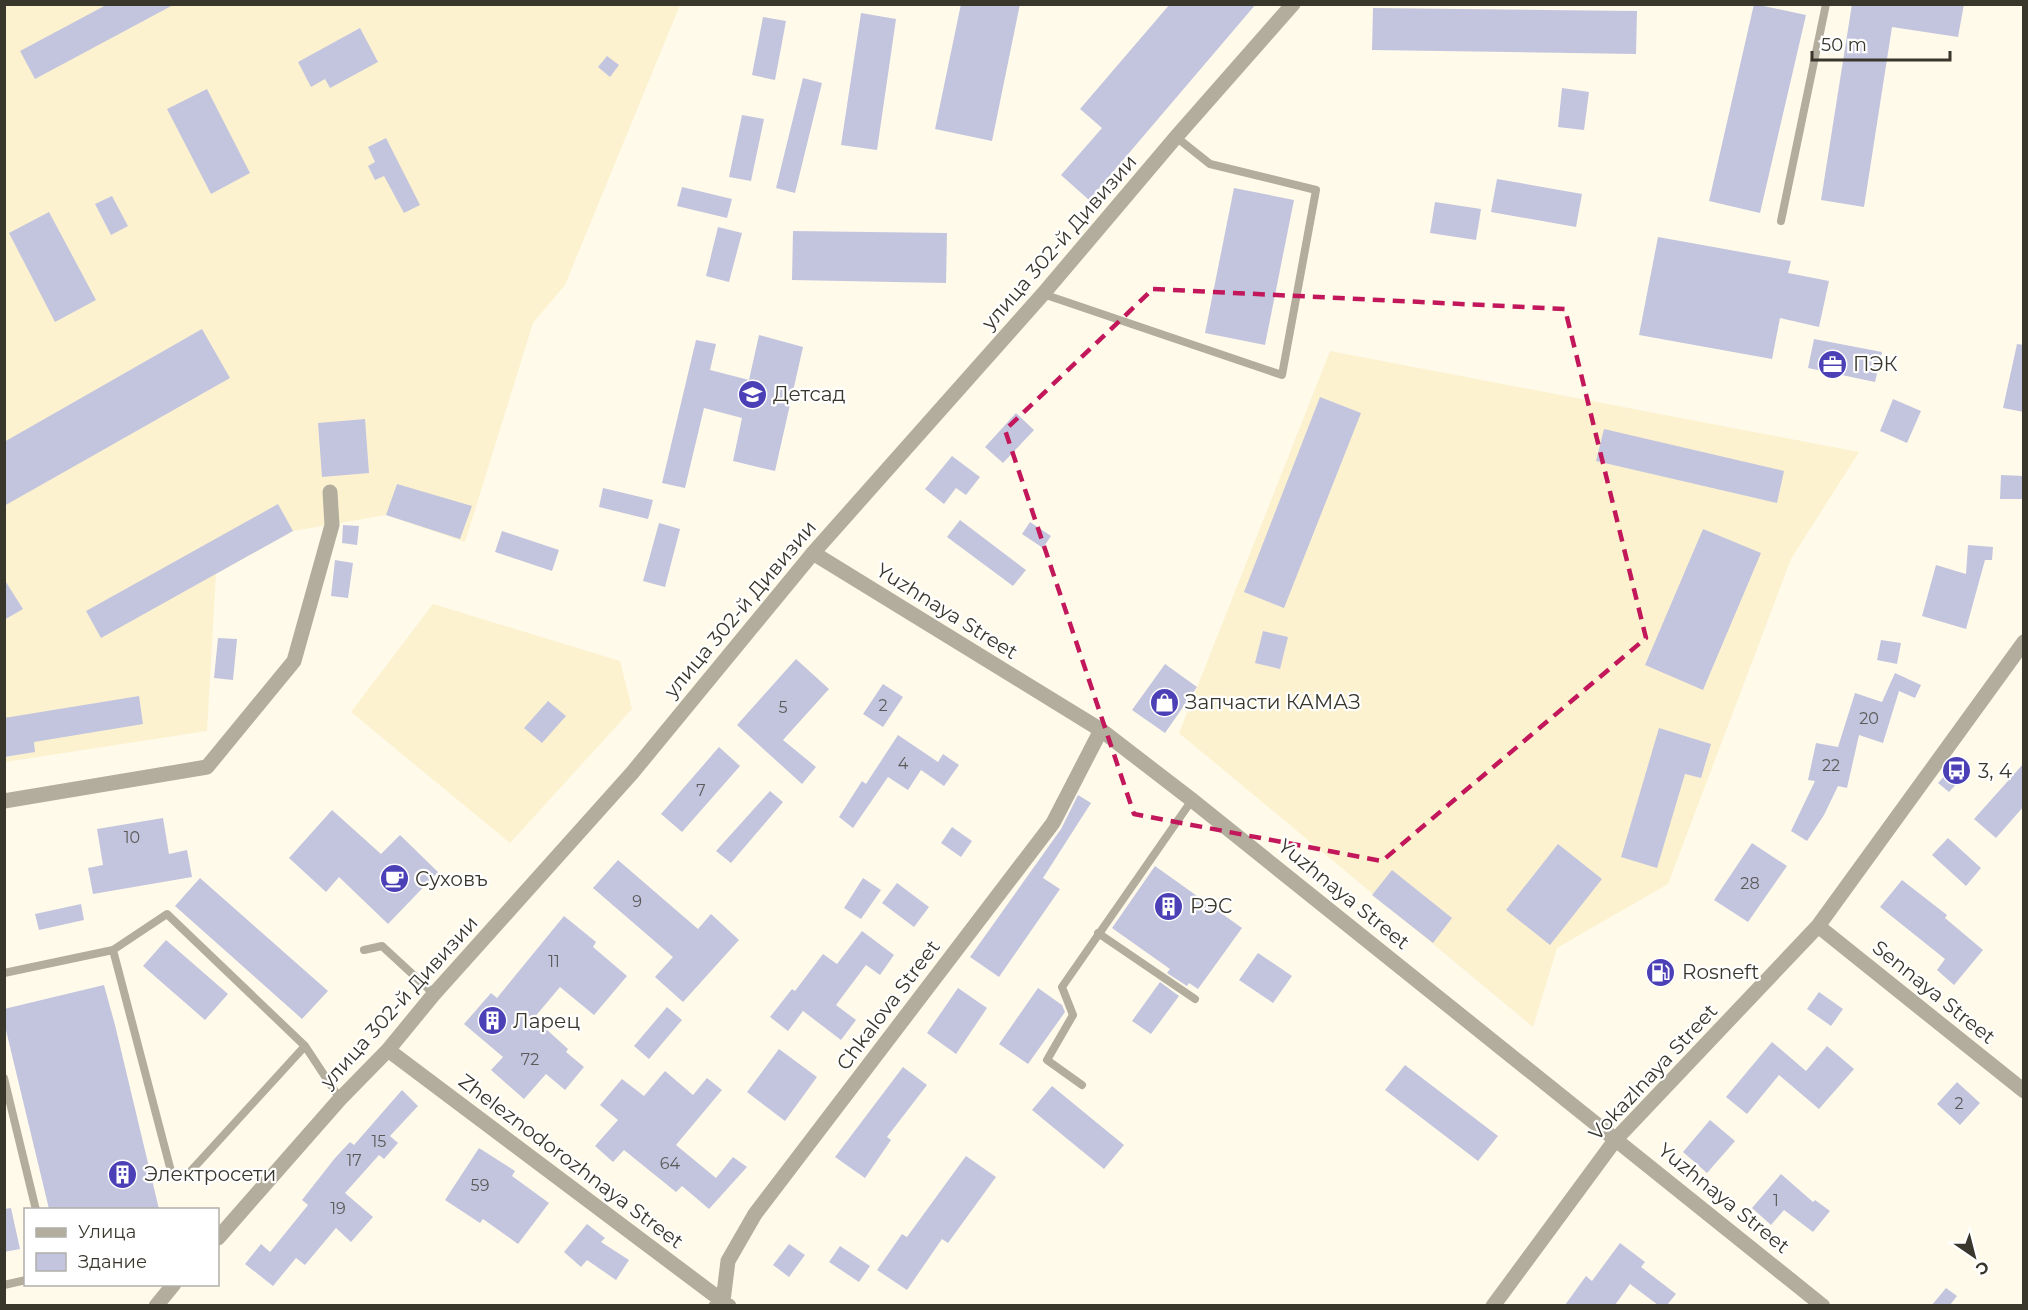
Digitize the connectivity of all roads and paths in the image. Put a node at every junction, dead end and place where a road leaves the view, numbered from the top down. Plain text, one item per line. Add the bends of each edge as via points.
1 (1293, 4) edge
2 (1826, 4) edge
3 (1176, 137) junction
4 (1781, 220) dead end
5 (1043, 294) junction
6 (330, 492) dead end
7 (813, 553) junction
8 (2024, 642) edge
9 (1101, 730) junction
10 (1192, 800) junction
11 (4, 801) edge
12 (1818, 926) junction
13 (1098, 933) junction
14 (113, 950) junction
15 (364, 950) dead end
16 (4, 972) edge
17 (434, 994) junction
18 (1195, 999) dead end
19 (305, 1046) junction
20 (388, 1050) junction
21 (4, 1078) edge
22 (1082, 1085) dead end
23 (2024, 1091) edge
24 (340, 1099) junction
25 (1616, 1139) junction
26 (36, 1208) edge
27 (219, 1237) edge
28 (24, 1280) edge
29 (4, 1285) edge
30 (172, 1286) edge
31 (723, 1304) edge
32 (156, 1305) edge
33 (1493, 1305) edge
34 (1823, 1305) edge

1 - 3 street, улица 302-й Дивизии
2 - 4 lane
3 - 5 street, улица 302-й Дивизии
3 - 5 lane via 1210,164 1316,190 1282,375
5 - 7 street, улица 302-й Дивизии
6 - 11 street via 332,525 294,661 207,767
7 - 9 street, Yuzhnaya Street
7 - 17 street, улица 302-й Дивизии via 632,773
8 - 12 street, Vokazlnaya Street
9 - 10 street, Yuzhnaya Street
9 - 31 street, Chkalova Street via 1053,823 755,1214 728,1261
10 - 13 lane
10 - 25 street, Yuzhnaya Street
12 - 23 street, Sennaya Street
12 - 25 street, Vokazlnaya Street
13 - 18 lane
13 - 22 lane via 1062,987 1073,1015 1047,1060
14 - 16 lane
14 - 19 lane via 167,914
14 - 19 lane via 172,1175 189,1173
15 - 17 lane via 382,946
17 - 20 street, улица 302-й Дивизии
19 - 24 lane
20 - 24 street, улица 302-й Дивизии
20 - 31 street, Zheleznodorozhnaya Street
21 - 26 lane
24 - 27 street, улица 302-й Дивизии
25 - 33 street, Vokazlnaya Street
25 - 34 street, Yuzhnaya Street
28 - 29 lane
30 - 32 street

